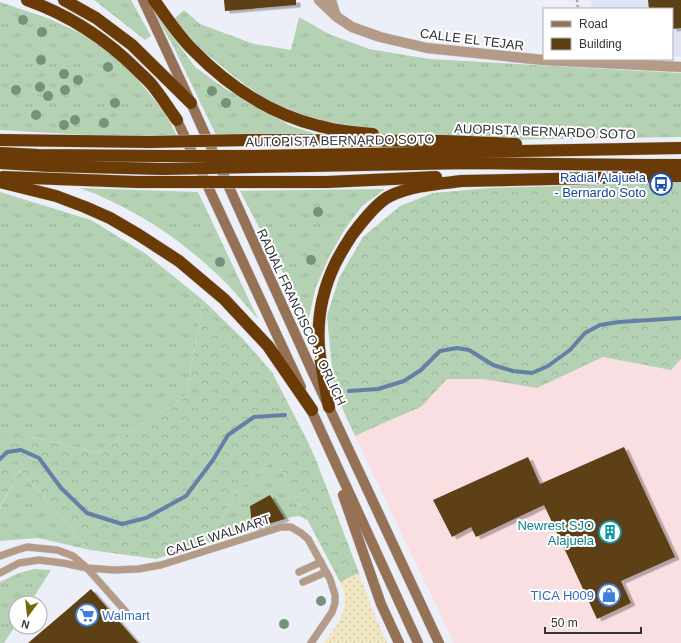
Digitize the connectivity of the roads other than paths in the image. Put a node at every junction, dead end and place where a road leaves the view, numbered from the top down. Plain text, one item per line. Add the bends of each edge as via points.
1 (27, 0) edge
2 (64, 0) edge
3 (143, 0) edge
4 (154, 0) edge
5 (319, 0) edge
6 (331, 0) edge
7 (337, 17) junction
8 (543, 60) edge
9 (544, 60) edge
10 (681, 67) edge
11 (191, 103) junction
12 (177, 120) joint
13 (4, 139) edge
14 (444, 141) junction
15 (681, 148) edge
16 (645, 149) junction
17 (0, 153) edge
18 (252, 161) junction
19 (0, 163) edge
20 (645, 165) junction
21 (681, 165) edge
22 (681, 176) edge
23 (0, 177) edge
24 (0, 182) edge
25 (329, 407) junction
26 (312, 410) junction
27 (324, 438) junction
28 (0, 556) edge
29 (321, 562) junction
30 (87, 568) junction
31 (299, 572) dead end
32 (326, 572) junction
33 (0, 573) edge
34 (303, 582) dead end
35 (126, 612) dead end
36 (311, 643) edge
37 (398, 643) edge
38 (418, 643) edge
39 (439, 643) edge

1 - 12 highway via 67,18 104,41 152,85
2 - 11 highway via 96,18 132,45
3 - 11 main road, RADIAL FRANCISCO J. ORLICH
4 - 14 highway via 192,50 240,90 271,108 307,123 336,130
5 - 7 street, CALLE EL TEJAR
6 - 7 street
7 - 8 street, CALLE EL TEJAR via 352,27 380,37 427,48
9 - 10 street, CALLE EL TEJAR
11 - 25 main road, RADIAL FRANCISCO J. ORLICH
12 - 26 main road
13 - 14 highway, AUTOPISTA BERNARDO SOTO, bridge via 150,142
14 - 16 highway, AUOPISTA BERNARDO SOTO
15 - 16 highway, AUTOPISTA BERNARDO SOTO
16 - 18 highway, AUTOPISTA BERNARDO SOTO
17 - 18 highway, AUTOPISTA BERNARDO SOTO, bridge via 159,156
18 - 19 highway, AUTOPISTA BERNARDO SOTO, bridge via 163,169
18 - 20 highway, AUTOPISTA BERNARDO SOTO
20 - 21 highway, AUTOPISTA BERNARDO SOTO
20 - 23 highway, AUTOPISTA BERNARDO SOTO, bridge via 335,181 137,182
22 - 25 highway via 462,181 427,185 389,196 355,231 335,264 327,284 321,306 319,346
24 - 26 highway via 56,196 110,218 179,261 224,299 268,346
25 - 39 main road, RADIAL FRANCISCO J. ORLICH
26 - 27 main road
27 - 37 main road via 381,604
27 - 38 main road
28 - 30 lane via 26,548 57,550 73,556
29 - 30 lane, CALLE WALMART via 308,539 290,527 281,527 162,565 114,570
29 - 31 lane
29 - 32 lane, CALLE WALMART
30 - 33 lane, CALLE WALMART via 39,560 19,563
30 - 35 lane
32 - 34 lane
32 - 36 lane, CALLE WALMART via 335,595 335,603 330,616

